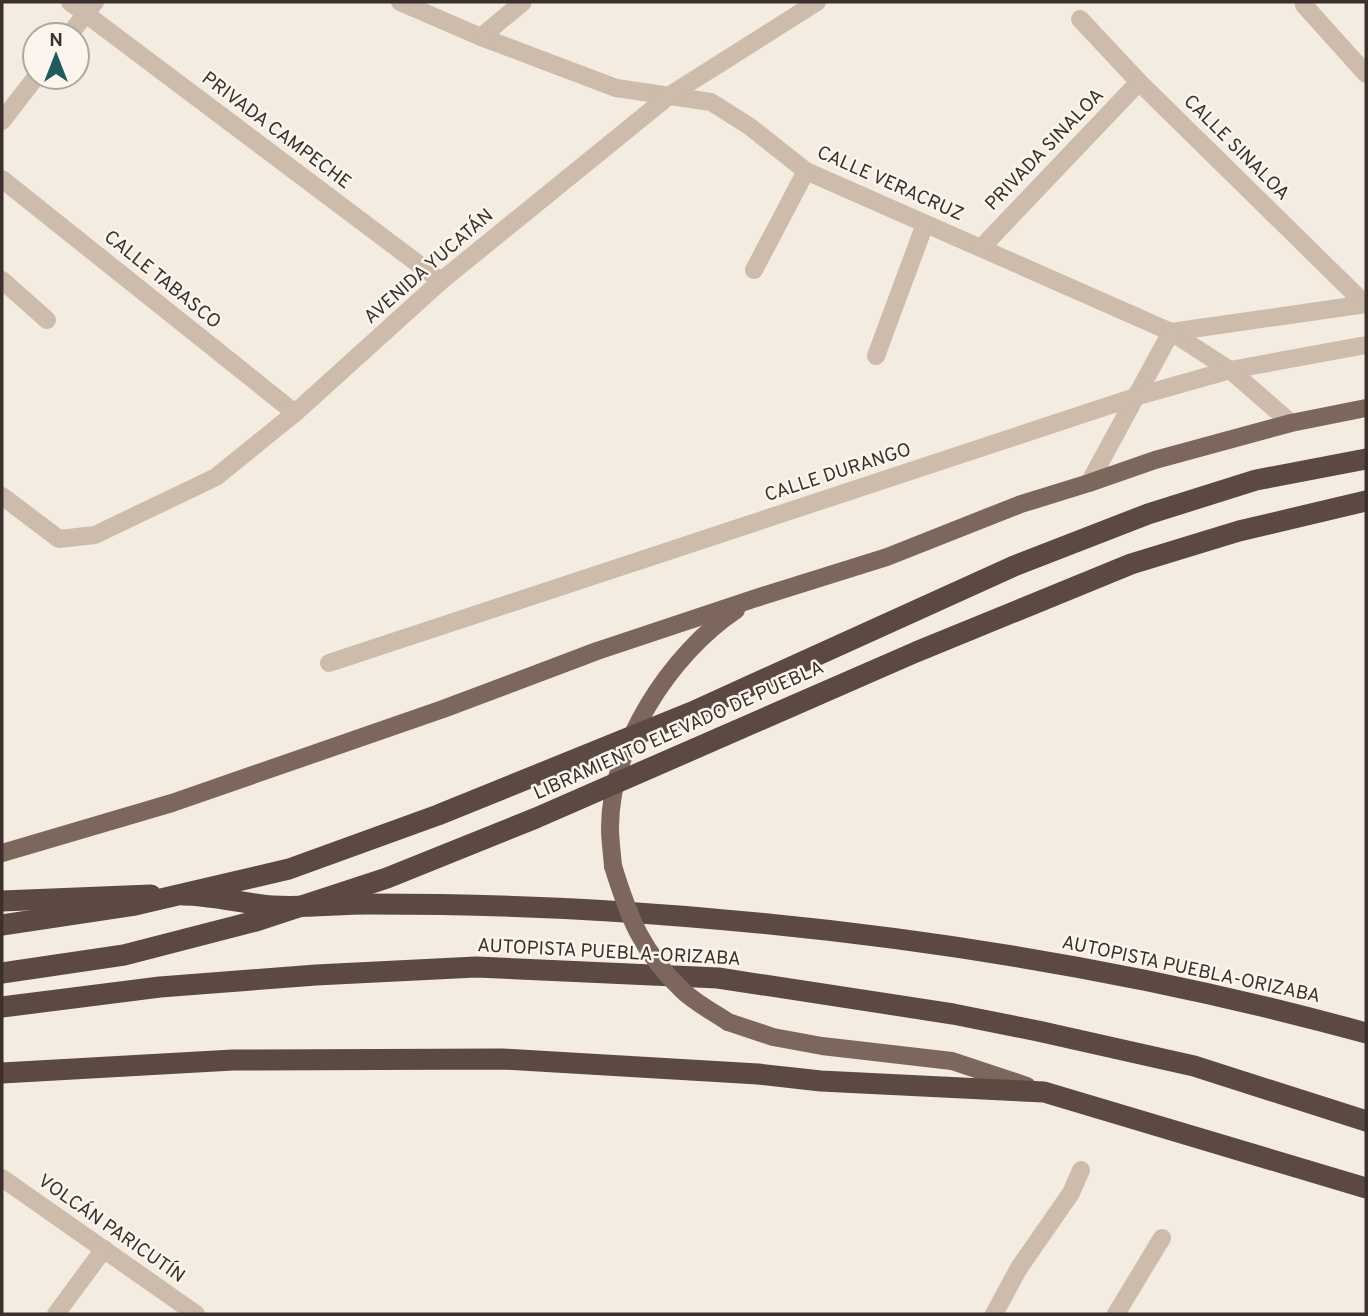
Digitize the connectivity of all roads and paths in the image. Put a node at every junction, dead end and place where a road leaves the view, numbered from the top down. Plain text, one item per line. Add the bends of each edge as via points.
1 (70, 2) edge
2 (400, 2) edge
3 (523, 2) edge
4 (817, 2) edge
5 (1304, 5) dead end
6 (90, 8) edge
7 (1080, 19) dead end
8 (481, 37) junction
9 (1366, 74) edge
10 (1139, 82) junction
11 (25, 91) edge
12 (670, 95) junction
13 (2, 121) edge
14 (806, 171) junction
15 (2, 179) edge
16 (925, 224) junction
17 (981, 248) junction
18 (754, 270) dead end
19 (2, 280) edge
20 (441, 281) junction
21 (1366, 304) edge
22 (47, 320) dead end
23 (1171, 332) junction
24 (1366, 345) edge
25 (876, 356) dead end
26 (1230, 370) junction
27 (1138, 397) junction
28 (1366, 408) edge
29 (295, 413) junction
30 (1291, 423) junction
31 (1366, 459) edge
32 (1089, 484) junction
33 (2, 496) edge
34 (1366, 501) edge
35 (753, 599) junction
36 (329, 663) dead end
37 (2, 853) edge
38 (2, 901) edge
39 (2, 925) edge
40 (2, 973) edge
41 (2, 1007) edge
42 (1366, 1033) edge
43 (2, 1073) edge
44 (1044, 1092) junction
45 (1366, 1121) edge
46 (1081, 1170) dead end
47 (2, 1178) edge
48 (1366, 1188) edge
49 (1162, 1238) dead end
50 (104, 1249) junction
51 (56, 1314) edge
52 (196, 1314) edge
53 (994, 1314) edge
54 (1116, 1314) edge

1 - 6 street, PRIVADA CAMPECHE
2 - 8 street, CALLE VERACRUZ
3 - 8 street
4 - 12 street, AVENIDA YUCATÁN
5 - 9 street
6 - 20 street, PRIVADA CAMPECHE
7 - 10 street, CALLE SINALOA
8 - 12 street, CALLE VERACRUZ via 616,88
10 - 17 street, PRIVADA SINALOA
10 - 21 street, CALLE SINALOA
11 - 13 street
12 - 14 street, CALLE VERACRUZ via 711,102
12 - 20 street, AVENIDA YUCATÁN
14 - 16 street, CALLE VERACRUZ
14 - 18 street
15 - 29 street, CALLE TABASCO
16 - 17 street, CALLE VERACRUZ
16 - 25 street
17 - 23 street, CALLE VERACRUZ
19 - 22 street
20 - 29 street, AVENIDA YUCATÁN
21 - 23 street
23 - 26 street, CALLE VERACRUZ
23 - 27 street
24 - 26 street, CALLE DURANGO
26 - 27 street, CALLE DURANGO
26 - 30 street, CALLE VERACRUZ
27 - 32 street
27 - 36 street, CALLE DURANGO
28 - 30 main road
29 - 33 street, AVENIDA YUCATÁN via 216,477 96,535 59,539
30 - 32 main road via 1155,460
31 - 39 highway, LIBRAMIENTO ELEVADO DE PUEBLA, bridge via 1256,480 1148,514 1014,566 692,712 439,815 289,869 135,905
32 - 35 main road via 1021,504 887,557
34 - 40 highway, LIBRAMIENTO ELEVADO DE PUEBLA, bridge via 1239,531 1131,564 387,877 256,921 124,955
35 - 37 main road via 184,799
35 - 44 main road, bridge via 697,642 664,680 629,744 614,795 610,827 613,866 625,905 650,955 685,992 728,1022 772,1037 822,1046 952,1061
38 - 42 highway, AUTOPISTA PUEBLA-ORIZABA via 187,894 274,906 442,904 773,924 1033,960 1183,989
41 - 45 highway, AUTOPISTA PUEBLA-ORIZABA via 160,987 476,967 718,978 1038,1031 1194,1066
43 - 44 highway via 233,1060 503,1059
44 - 48 highway
46 - 53 street
47 - 50 street, VOLCÁN PARICUTÍN
49 - 54 street
50 - 51 street
50 - 52 street, VOLCÁN PARICUTÍN

